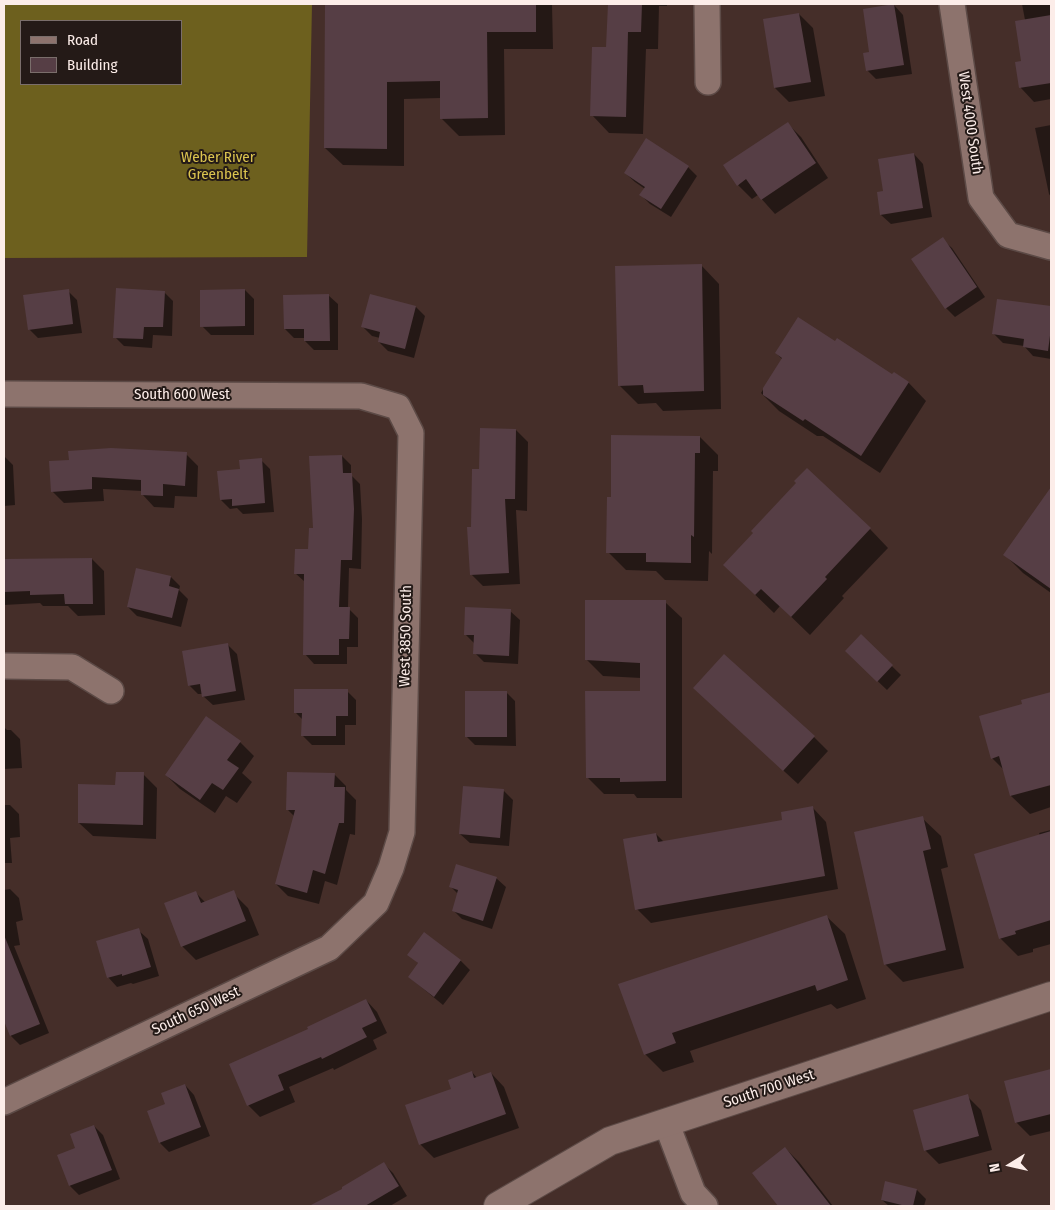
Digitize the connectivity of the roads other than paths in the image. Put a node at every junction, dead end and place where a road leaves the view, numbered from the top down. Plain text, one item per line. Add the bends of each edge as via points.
1 (707, 4) edge
2 (952, 4) edge
3 (708, 82) dead end
4 (1051, 247) edge
5 (4, 394) edge
6 (361, 396) joint
7 (4, 666) edge
8 (111, 691) dead end
9 (376, 903) joint
10 (1051, 996) edge
11 (4, 1102) edge
12 (666, 1122) junction
13 (498, 1206) edge
14 (705, 1206) edge

1 - 3 street
2 - 4 street, West 4000 South via 981,198 1008,235
5 - 6 street, South 600 West
6 - 9 street, West 3850 South via 398,407 411,433 402,832
7 - 8 street via 72,667
9 - 11 street, South 650 West via 329,948
10 - 12 street, South 700 West
12 - 13 street, South 700 West via 610,1141
12 - 14 street via 693,1193

